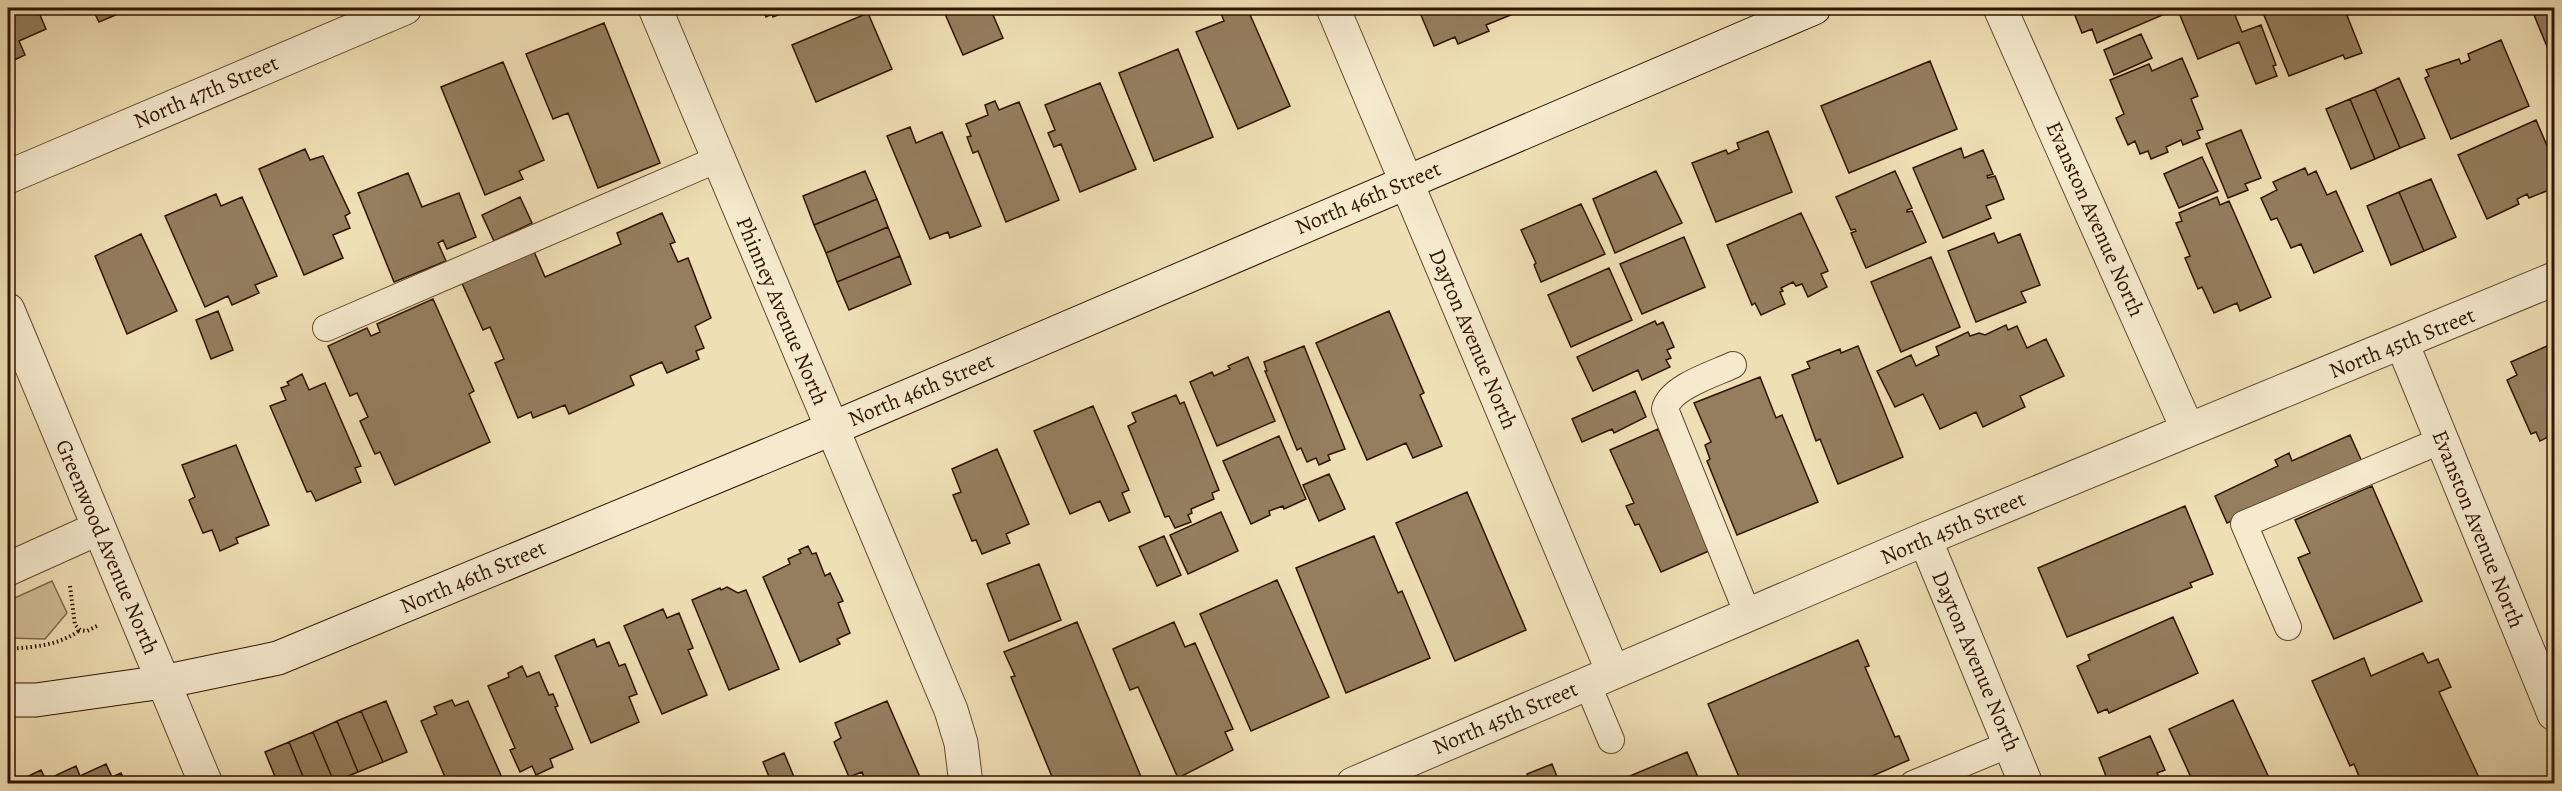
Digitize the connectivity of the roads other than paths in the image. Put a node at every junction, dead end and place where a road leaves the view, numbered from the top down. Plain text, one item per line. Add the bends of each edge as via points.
1 (405, 8) edge
2 (655, 8) edge
3 (1333, 8) edge
4 (1814, 8) edge
5 (2000, 8) edge
6 (718, 159) junction
7 (8, 177) edge
8 (1407, 182) junction
9 (2554, 279) edge
10 (8, 310) edge
11 (326, 328) dead end
12 (2402, 343) junction
13 (1733, 365) dead end
14 (831, 429) junction
15 (2188, 430) junction
16 (2442, 440) junction
17 (99, 528) junction
18 (1925, 539) junction
19 (8, 569) edge
20 (1748, 615) junction
21 (2288, 627) dead end
22 (1600, 677) junction
23 (163, 682) junction
24 (8, 700) edge
25 (2554, 714) edge
26 (1611, 740) dead end
27 (2010, 744) junction
28 (206, 783) edge
29 (966, 783) edge
30 (1353, 783) edge
31 (1913, 783) edge
32 (2026, 783) edge

1 - 7 street, North 47th Street
2 - 6 street, Phinney Avenue North
3 - 8 street, Dayton Avenue North
4 - 8 street, North 46th Street
5 - 15 street, Evanston Avenue North
6 - 11 lane
6 - 14 street, Phinney Avenue North
8 - 14 street, North 46th Street
8 - 22 street, Dayton Avenue North
9 - 12 street, North 45th Street
10 - 17 street, Greenwood Avenue North
12 - 15 street, North 45th Street
12 - 16 street, Evanston Avenue North
13 - 20 lane via 1680,390 1666,401 1665,409
14 - 23 street, North 46th Street via 278,657
14 - 29 street, Phinney Avenue North via 951,710 961,743
15 - 18 street, North 45th Street
16 - 21 lane via 2244,524
16 - 25 street, Evanston Avenue North
17 - 19 street
17 - 23 street, Greenwood Avenue North
18 - 20 street, North 45th Street
18 - 27 street, Dayton Avenue North
20 - 22 street, North 45th Street
22 - 26 lane
22 - 30 street, North 45th Street
23 - 24 street, North 46th Street via 36,700
23 - 28 street, Greenwood Avenue North
27 - 31 lane
27 - 32 street, Dayton Avenue North

